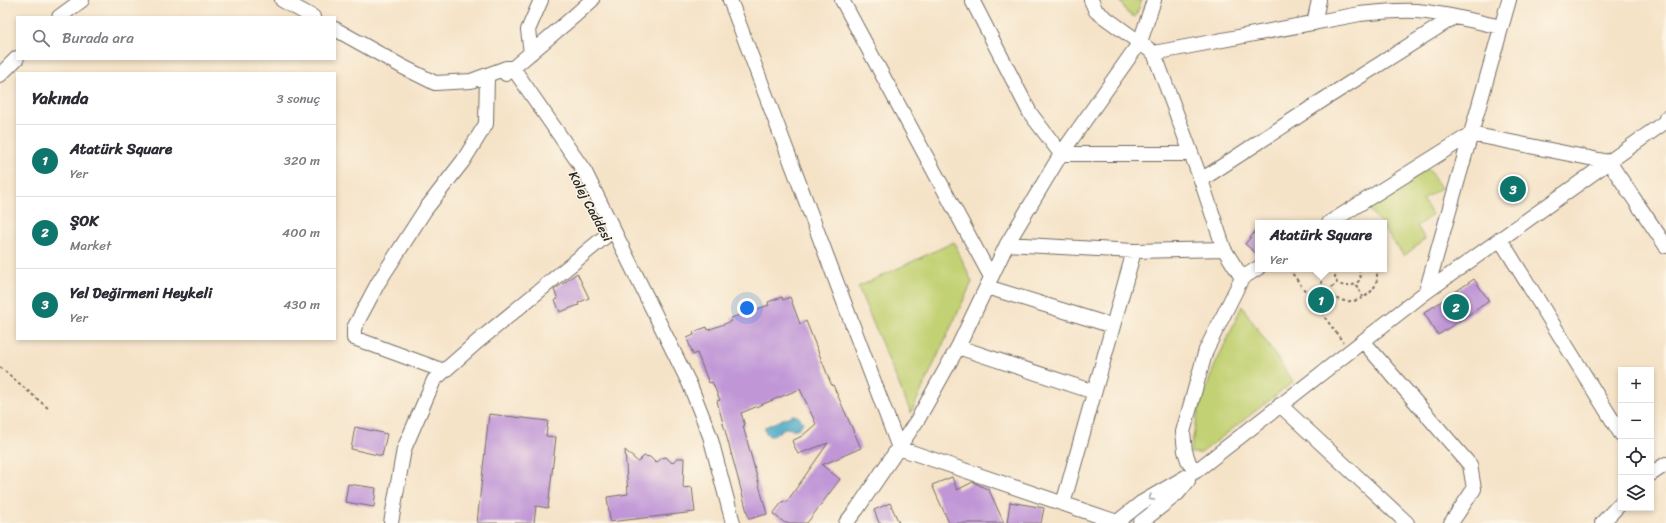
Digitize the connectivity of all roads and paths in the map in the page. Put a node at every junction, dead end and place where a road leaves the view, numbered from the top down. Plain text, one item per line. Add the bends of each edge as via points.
1 (82, 0) edge
2 (270, 0) edge
3 (282, 0) edge
4 (541, 0) edge
5 (592, 0) edge
6 (730, 0) edge
7 (842, 0) edge
8 (972, 0) edge
9 (1091, 0) edge
10 (1154, 0) edge
11 (1319, 0) edge
12 (1509, 0) edge
13 (60, 16) edge
14 (299, 16) edge
15 (311, 16) edge
16 (1454, 17) junction
17 (1314, 23) junction
18 (1501, 27) junction
19 (336, 30) edge
20 (336, 37) edge
21 (1140, 42) junction
22 (1154, 52) junction
23 (531, 53) junction
24 (16, 59) edge
25 (510, 71) junction
26 (0, 75) edge
27 (487, 79) junction
28 (1666, 120) edge
29 (1470, 134) junction
30 (1061, 154) junction
31 (1191, 154) junction
32 (1609, 162) junction
33 (1201, 180) junction
34 (1334, 220) edge
35 (607, 235) junction
36 (1500, 239) junction
37 (1007, 244) junction
38 (1666, 246) edge
39 (1224, 249) junction
40 (1134, 251) junction
41 (1255, 270) edge
42 (1291, 272) edge
43 (1320, 272) edge
44 (1335, 272) edge
45 (1360, 272) edge
46 (1377, 272) edge
47 (1242, 278) junction
48 (989, 282) junction
49 (1337, 283) junction
50 (1356, 285) junction
51 (1326, 291) junction
52 (1426, 292) junction
53 (1364, 297) junction
54 (1313, 302) junction
55 (1113, 326) junction
56 (1363, 341) junction
57 (958, 347) junction
58 (1350, 351) junction
59 (0, 367) edge
60 (444, 371) junction
61 (1094, 392) junction
62 (1280, 406) junction
63 (49, 409) dead end
64 (1618, 429) edge
65 (899, 448) junction
66 (1666, 464) edge
67 (1196, 471) junction
68 (1654, 472) edge
69 (1063, 504) junction
70 (1618, 506) edge
71 (391, 523) edge
72 (727, 523) edge
73 (733, 523) edge
74 (846, 523) edge
75 (1118, 523) edge
76 (1140, 523) edge
77 (1408, 523) edge
78 (1451, 523) edge
79 (1602, 523) edge

1 - 13 street
2 - 14 street
3 - 15 street
4 - 23 street via 528,30
5 - 23 street
6 - 65 street
7 - 48 street
8 - 30 street via 1030,113
9 - 21 street via 1096,11
10 - 21 street
11 - 17 street
12 - 18 street
16 - 17 street via 1417,11 1391,11
16 - 18 street
16 - 33 street
17 - 22 street
18 - 29 street
19 - 27 street via 435,83
20 - 27 street via 441,92 474,89
21 - 22 street
21 - 30 street
22 - 31 street
23 - 25 street
24 - 26 street
25 - 27 street
25 - 35 street, Kolej Caddesi via 580,180
25 - 73 street, Kolej Caddesi via 585,172 690,385 710,436
27 - 60 street via 486,124 464,161 425,210 378,283 354,328 354,338
28 - 32 street
29 - 32 street
29 - 34 street
29 - 52 street
30 - 31 street
30 - 37 street
31 - 33 street
32 - 36 street
32 - 38 street
33 - 39 street
35 - 60 street
35 - 72 street, Kolej Caddesi via 685,387 705,436
36 - 52 street
36 - 64 street
37 - 40 street
37 - 48 street
39 - 40 street
39 - 47 street
40 - 55 street
41 - 47 street
42 - 54 path
43 - 51 path via 1322,286
44 - 49 path via 1334,277
45 - 50 path via 1361,279
46 - 53 path via 1378,276 1373,288
47 - 67 street via 1206,350 1183,432 1189,463
48 - 55 street
48 - 57 street
49 - 50 path via 1346,287
49 - 51 path
50 - 53 path
51 - 53 path via 1338,300 1349,301
51 - 54 path
52 - 56 street
54 - 58 path
55 - 61 street
56 - 58 street
56 - 78 street via 1470,465 1474,489
57 - 61 street
57 - 65 street
58 - 62 street
59 - 63 path
60 - 71 street via 434,380 404,449
61 - 69 street
62 - 67 street
62 - 77 street
65 - 69 street
65 - 74 street
66 - 68 street
67 -> 75 street via 1141,503
67 - 76 street via 1177,494
69 - 75 street
70 - 79 street

